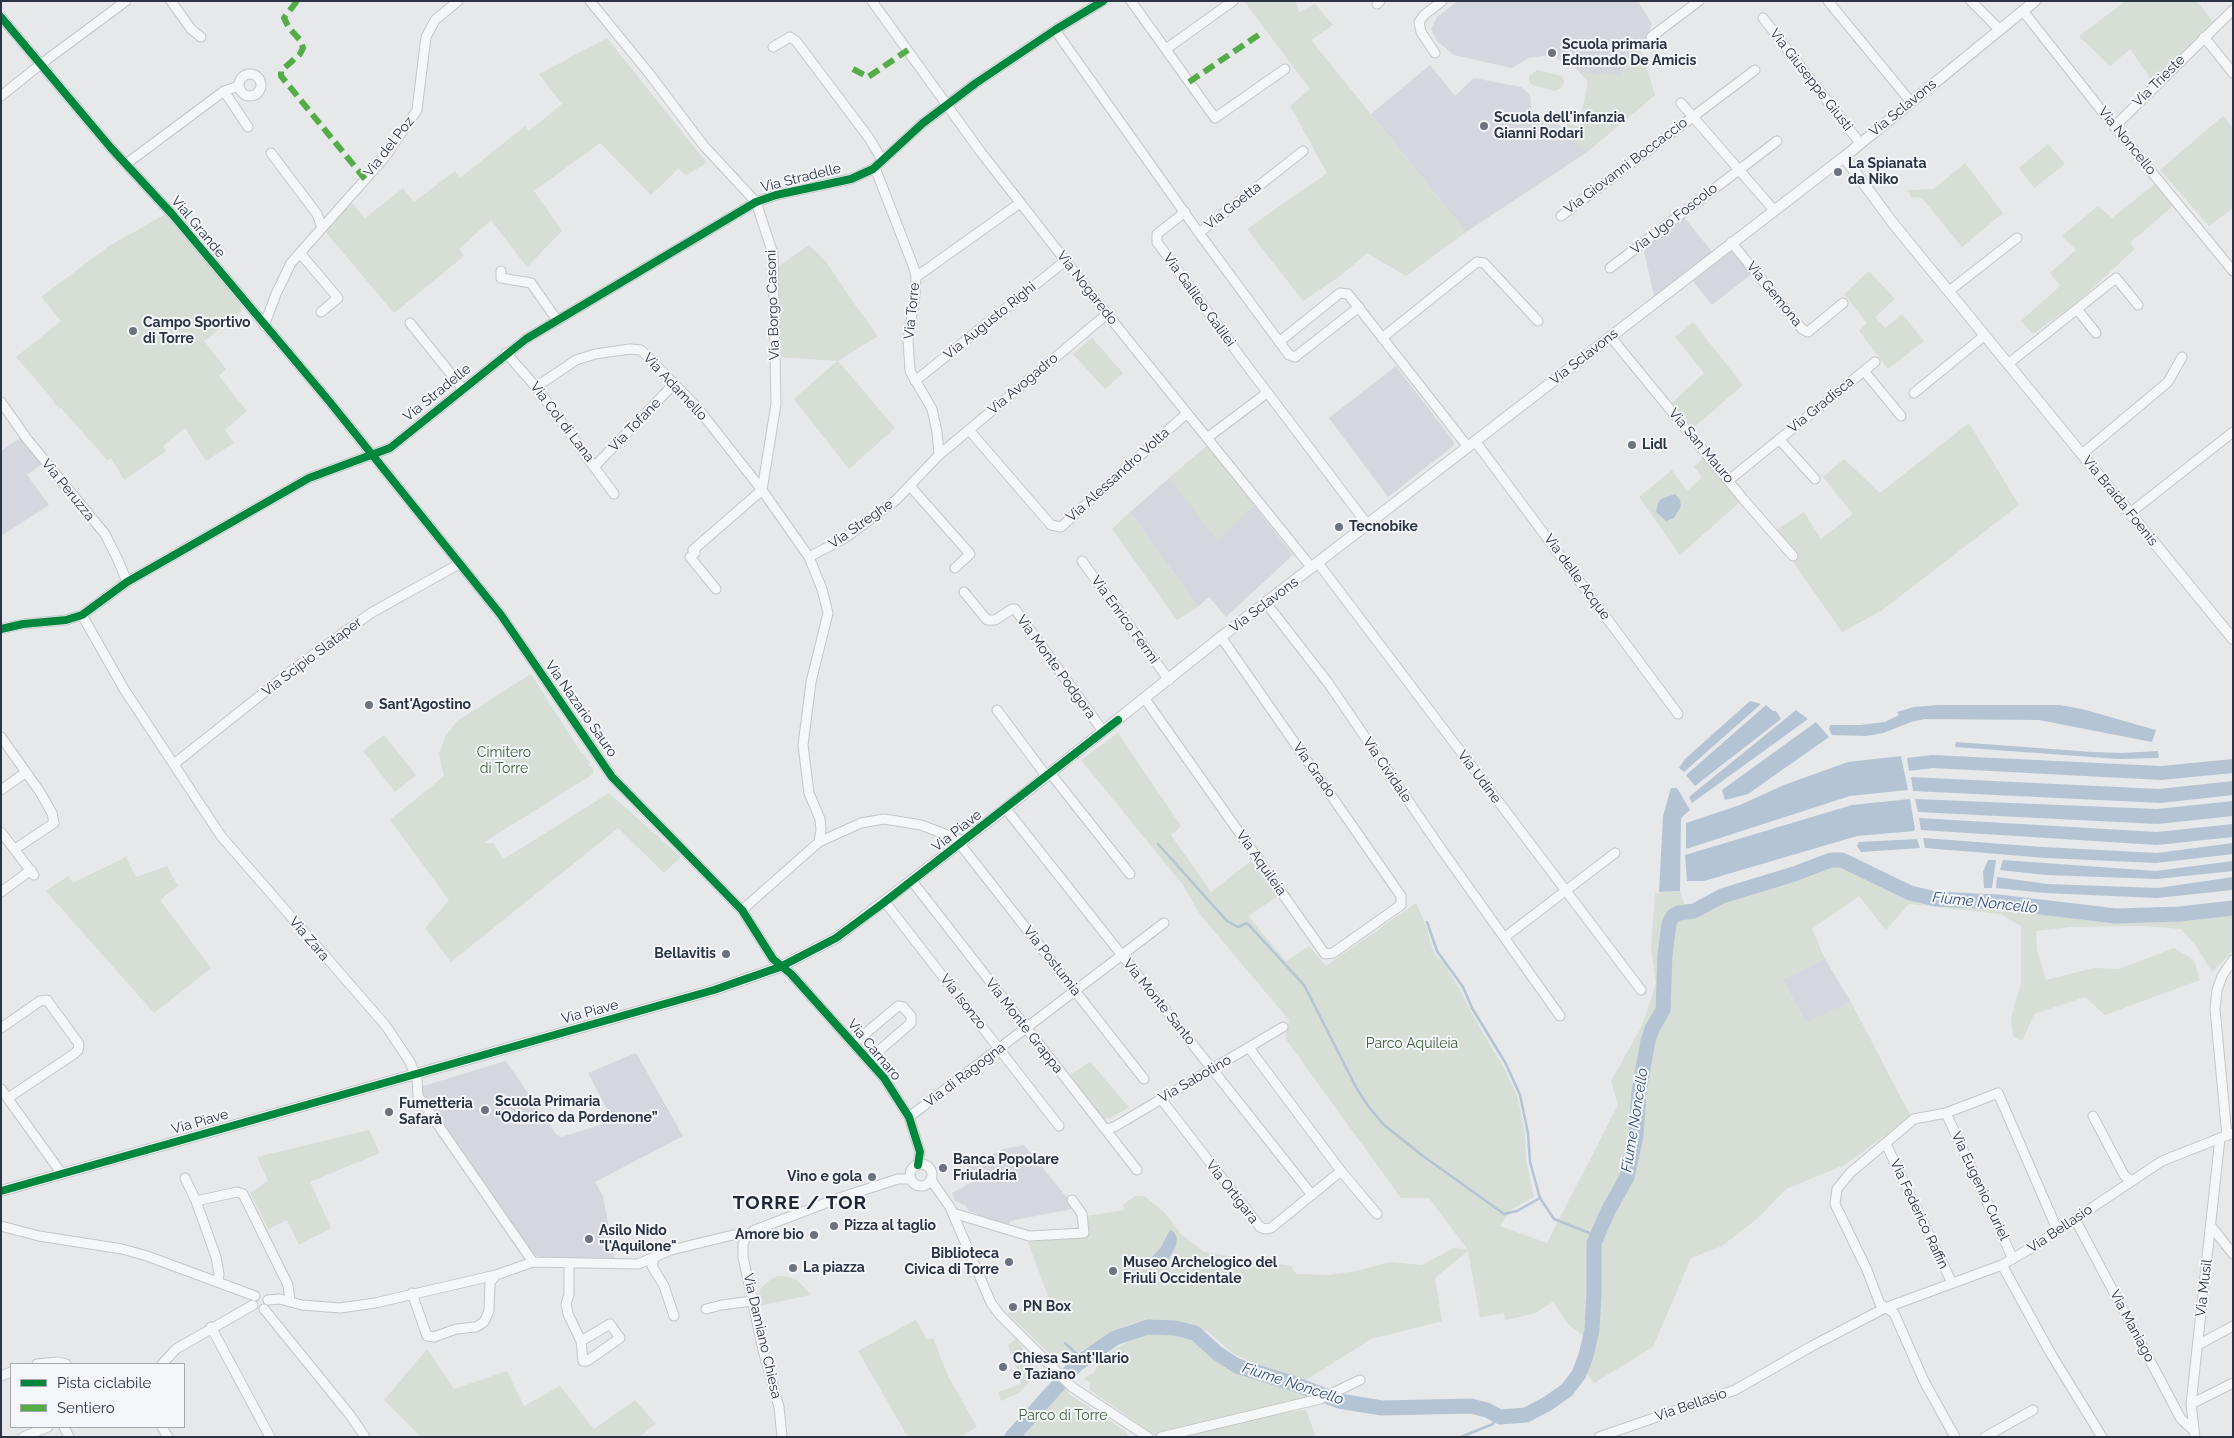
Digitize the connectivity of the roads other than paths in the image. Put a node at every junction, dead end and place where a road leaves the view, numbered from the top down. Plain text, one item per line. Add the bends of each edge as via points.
1 (126, 1) edge
2 (171, 1) edge
3 (458, 1) edge
4 (590, 1) edge
5 (872, 1) edge
6 (1104, 1) edge
7 (1131, 1) edge
8 (1233, 1) edge
9 (1442, 1) edge
10 (1699, 1) edge
11 (1828, 1) edge
12 (1971, 1) edge
13 (2035, 1) edge
14 (2233, 10) edge
15 (2023, 11) junction
16 (1, 17) edge
17 (1762, 18) dead end
18 (1999, 29) junction
19 (1055, 30) junction
20 (201, 36) dead end
21 (1651, 37) dead end
22 (2204, 37) junction
23 (773, 46) dead end
24 (1166, 49) junction
25 (1435, 53) dead end
26 (40, 64) junction
27 (1286, 68) dead end
28 (1755, 70) dead end
29 (2233, 72) edge
30 (239, 86) dead end
31 (224, 92) junction
32 (1, 96) edge
33 (1911, 102) junction
34 (1681, 103) dead end
35 (946, 104) junction
36 (1692, 116) junction
37 (248, 126) dead end
38 (2114, 126) junction
39 (1777, 141) dead end
40 (1860, 143) junction
41 (1303, 151) dead end
42 (271, 153) dead end
43 (1844, 156) junction
44 (882, 160) junction
45 (126, 164) junction
46 (875, 168) junction
47 (1738, 170) junction
48 (756, 202) junction
49 (1020, 203) junction
50 (1773, 209) junction
51 (1185, 212) junction
52 (1561, 216) dead end
53 (322, 228) junction
54 (1199, 233) junction
55 (2017, 238) dead end
56 (1731, 242) junction
57 (300, 253) junction
58 (1065, 261) junction
59 (1610, 268) dead end
60 (501, 271) dead end
61 (2233, 271) edge
62 (916, 277) junction
63 (1949, 291) junction
64 (1843, 303) dead end
65 (2138, 305) dead end
66 (1359, 307) junction
67 (2077, 309) junction
68 (321, 312) dead end
69 (1107, 314) junction
70 (557, 320) junction
71 (1538, 321) dead end
72 (410, 323) dead end
73 (264, 326) junction
74 (2096, 333) dead end
75 (1610, 336) junction
76 (1984, 336) junction
77 (1382, 338) junction
78 (1279, 342) junction
79 (506, 353) junction
80 (2182, 357) dead end
81 (1875, 362) dead end
82 (2008, 364) junction
83 (1864, 371) junction
84 (915, 381) junction
85 (674, 384) junction
86 (536, 387) junction
87 (462, 389) junction
88 (1267, 393) junction
89 (1914, 393) dead end
90 (1, 402) edge
91 (1187, 413) junction
92 (1900, 416) dead end
93 (969, 430) junction
94 (2233, 432) edge
95 (1208, 438) junction
96 (1779, 439) junction
97 (1472, 444) junction
98 (2082, 454) junction
99 (372, 455) junction
100 (939, 455) junction
101 (596, 466) junction
102 (1815, 479) dead end
103 (1729, 480) junction
104 (910, 486) junction
105 (762, 490) junction
106 (614, 494) dead end
107 (2130, 513) junction
108 (1368, 524) junction
109 (1793, 556) dead end
110 (810, 557) junction
111 (1082, 561) dead end
112 (459, 564) junction
113 (1315, 566) junction
114 (955, 568) dead end
115 (127, 582) junction
116 (716, 589) dead end
117 (964, 592) dead end
118 (1266, 603) junction
119 (82, 616) junction
120 (1, 629) edge
121 (1222, 637) junction
122 (2233, 639) edge
123 (1169, 680) junction
124 (1145, 699) junction
125 (997, 710) dead end
126 (1678, 714) dead end
127 (1118, 720) joint
128 (1103, 731) junction
129 (1, 737) edge
130 (174, 764) junction
131 (25, 773) junction
132 (1049, 775) junction
133 (1, 790) edge
134 (1006, 809) junction
135 (1, 832) edge
136 (819, 842) junction
137 (962, 843) junction
138 (15, 849) junction
139 (1616, 853) dead end
140 (1130, 874) dead end
141 (912, 881) junction
142 (1565, 891) junction
143 (1, 892) edge
144 (885, 902) junction
145 (1401, 905) joint
146 (742, 910) junction
147 (1164, 923) dead end
148 (1505, 937) junction
149 (1122, 956) junction
150 (2233, 960) edge
151 (780, 967) junction
152 (1641, 990) dead end
153 (1076, 991) junction
154 (1560, 1016) dead end
155 (1283, 1027) dead end
156 (1, 1028) edge
157 (1026, 1029) junction
158 (853, 1044) junction
159 (999, 1048) junction
160 (1248, 1048) junction
161 (868, 1060) junction
162 (1212, 1069) junction
163 (416, 1074) junction
164 (1144, 1078) dead end
165 (1, 1089) edge
166 (8, 1098) junction
167 (1161, 1099) junction
168 (1946, 1113) junction
169 (2093, 1116) dead end
170 (909, 1117) junction
171 (1059, 1126) dead end
172 (1106, 1129) junction
173 (2226, 1136) edge
174 (1886, 1144) junction
175 (918, 1164) junction
176 (1137, 1170) dead end
177 (1341, 1171) junction
178 (62, 1174) junction
179 (185, 1178) dead end
180 (910, 1179) junction
181 (931, 1180) junction
182 (2131, 1181) junction
183 (1, 1191) edge
184 (1312, 1195) junction
185 (1072, 1200) dead end
186 (196, 1201) junction
187 (953, 1213) junction
188 (1377, 1214) dead end
189 (2075, 1219) junction
190 (1, 1226) edge
191 (2211, 1226) junction
192 (2057, 1229) junction
193 (747, 1235) junction
194 (2231, 1248) edge
195 (654, 1259) junction
196 (2013, 1259) junction
197 (533, 1262) junction
198 (568, 1264) junction
199 (2002, 1265) junction
200 (496, 1275) junction
201 (218, 1282) junction
202 (1952, 1283) junction
203 (412, 1293) junction
204 (268, 1300) junction
205 (254, 1301) junction
206 (752, 1301) junction
207 (290, 1302) junction
208 (1885, 1308) junction
209 (264, 1309) junction
210 (706, 1309) dead end
211 (674, 1316) dead end
212 (2233, 1326) edge
213 (211, 1328) junction
214 (581, 1341) junction
215 (2198, 1345) junction
216 (46, 1363) edge
217 (62, 1363) edge
218 (163, 1363) edge
219 (1360, 1380) dead end
220 (2233, 1383) edge
221 (2191, 1404) junction
222 (2033, 1410) dead end
223 (46, 1428) edge
224 (2194, 1433) edge
225 (23, 1437) edge
226 (270, 1437) edge
227 (365, 1437) edge
228 (782, 1437) edge
229 (1148, 1437) edge
230 (1161, 1437) edge
231 (1599, 1437) edge
232 (1955, 1437) edge
233 (1985, 1437) edge
234 (2102, 1437) edge

1 - 26 street
2 - 20 street via 191,29
3 - 53 street, Via del Poz via 435,20 426,37 417,110 385,156
4 - 48 street, Via Borgo Casoni via 704,146
5 - 35 street, Via Nogaredo
6 - 19 street, Via Stradelle
7 - 24 street
8 - 24 street
9 - 25 street via 1419,22 1420,32
10 - 21 street
11 - 33 street
12 - 18 street
13 - 15 street, Via Sclavons
14 - 22 street, Via Trieste
15 - 18 street, Via Sclavons
15 - 38 street, Via Noncello
16 - 26 street, Vial Grande
17 - 40 street, Via Giuseppe Giusti
18 - 33 street, Via Sclavons
19 - 35 street, Via Stradelle
19 - 51 street
22 - 29 street
22 - 38 street, Via Trieste
23 - 44 street via 790,38 796,41
24 - 27 street via 1215,118
26 - 32 street
26 - 45 street, Vial Grande
28 - 36 street, Via Giovanni Boccaccio
30 - 31 street
31 - 37 street
31 - 45 street
33 - 40 street, Via Sclavons
34 - 36 street, Via Giovanni Boccaccio
35 - 44 street, Via Stradelle
35 - 49 street, Via Nogaredo
36 - 47 street, Via Giovanni Boccaccio
36 - 52 street, Via Giovanni Boccaccio
38 - 61 street, Via Noncello
39 - 47 street
40 - 43 street, Via Sclavons
41 - 54 street, Via Goetta
42 - 53 street via 317,214
43 - 50 street, Via Sclavons
43 - 63 street, Via Braida Foenis via 1892,222
44 - 46 street, Via Stradelle
45 - 73 street, Vial Grande via 172,214
46 - 48 street, Via Stradelle via 851,178
46 - 62 street, Via Torre
47 - 50 street, Via Giovanni Boccaccio
47 - 59 street, Via Ugo Foscolo
48 - 70 street, Via Stradelle
48 - 105 street, Via Borgo Casoni via 773,254 774,295 776,404
49 - 58 street, Via Nogaredo
49 - 62 street
50 - 56 street, Via Sclavons
51 - 54 street
51 - 88 street, Via Galileo Galilei via 1157,234 1157,242
53 - 57 street, Via del Poz
54 - 78 street, Via Goetta
55 - 63 street
56 - 64 street, Via Gemona via 1802,329 1808,332
56 - 75 street, Via Sclavons
57 - 68 street via 338,298
57 - 73 street, Via del Poz via 283,278
58 - 69 street, Via Nogaredo
58 - 84 street, Via Augusto Righi
60 - 70 street via 501,278 531,283
62 - 84 street, Via Torre via 908,340 910,371
63 - 76 street, Via Braida Foenis
65 - 67 street via 2116,278
66 - 77 street
66 - 78 street via 1348,294 1340,293
66 - 78 street, Via Goetta via 1295,357 1289,355
67 - 74 street
67 - 82 street
69 - 91 street, Via Nogaredo
69 - 93 street, Via Avogadro
70 - 79 street, Via Stradelle
71 - 77 street via 1484,263 1477,262
72 - 87 street, Via Stradelle
73 - 99 street, Vial Grande
75 - 97 street, Via Sclavons
75 - 103 street, Via San Mauro
76 - 82 street, Via Braida Foenis
76 - 89 street
77 - 97 street
79 - 86 street, Via Col di Lana
79 - 87 street, Via Stradelle
80 - 98 street via 2168,382
81 - 83 street, Via Gradisca
82 - 98 street, Via Braida Foenis
83 - 92 street, Via Gradisca
83 - 96 street, Via Gradisca
84 - 100 street, Via Torre via 932,408
85 - 86 street, Via Adamello via 649,356 641,350 630,349 576,360
85 - 101 street, Via Tofane
85 - 105 street, Via Adamello via 696,406
86 - 101 street, Via Col di Lana
87 - 99 street, Via Stradelle via 390,448
88 - 95 street
88 - 108 street, Via Galileo Galilei
90 - 115 street, Via Peruzza via 104,534
91 - 93 street, Via Alessandro Volta via 1061,527 1051,525
91 - 95 street, Via Nogaredo
93 - 100 street, Via Avogadro
94 - 107 street
95 - 113 street, Via Nogaredo
96 - 102 street, Via Gradisca
96 - 103 street, Via Gradisca
97 - 108 street, Via Sclavons
97 - 126 street, Via delle Acque
98 - 107 street, Via Braida Foenis
99 - 112 street, Via Nazario Sauro
99 - 115 street, Via Stradelle via 309,478
100 - 104 street, Via Streghe
101 - 106 street, Via Col di Lana
103 - 109 street, Via San Mauro
104 - 110 street, Via Streghe via 845,538
104 - 114 street via 970,554
105 - 110 street
105 - 116 street via 693,550 695,553 690,557
107 - 122 street, Via Braida Foenis
108 - 113 street, Via Sclavons
110 - 136 street via 828,613 811,682 803,745 809,793 820,819
111 - 123 street, Via Enrico Fermi
112 - 130 street, Via Scipio Slataper via 371,613
112 - 146 street, Via Nazario Sauro via 501,615 612,777
113 - 118 street, Via Sclavons
113 - 142 street, Via Udine
115 - 119 street, Via Stradelle
117 - 128 street, Via Monte Podgora via 987,620 1014,609
118 - 121 street, Via Sclavons
118 - 148 street, Via Cividale via 1328,684
119 - 120 street, Via Stradelle
119 - 130 street, Via Zara via 124,689
121 - 123 street, Via Sclavons
121 - 145 street, Via Grado via 1401,896
123 - 124 street, Via Sclavons
124 - 127 street, Via Sclavons
124 - 145 street, Via Aquileia via 1325,954 1333,953
125 - 132 street
127 - 128 street, Via Piave
128 - 132 street, Via Piave
129 - 131 street
130 - 163 street, Via Zara via 221,836 386,1026
131 - 133 street
131 - 138 street via 40,792 54,823
132 - 134 street, Via Piave
132 - 140 street
134 - 137 street, Via Piave
134 - 149 street, Via Monte Santo
135 - 138 street
136 - 137 street via 861,823 884,819 921,825
136 - 146 street
137 - 141 street, Via Piave
137 - 153 street, Via Postumia
138 - 143 street via 32,872
139 - 142 street
141 - 144 street, Via Piave
141 - 157 street, Via Monte Grappa
142 - 148 street
142 - 152 street, Via Udine
144 - 151 street, Via Piave via 836,938
144 - 159 street, Via Isonzo
146 - 151 street, Via Nazario Sauro
147 - 149 street, Via di Ragogna
148 - 154 street, Via Cividale
149 - 153 street, Via di Ragogna
149 - 162 street, Via Monte Santo
150 - 173 street via 2220,983 2215,1009
151 - 158 street, Via Carnaro via 791,974
151 - 163 street, Via Piave via 714,990
153 - 157 street, Via di Ragogna
153 - 164 street, Via Postumia
155 - 160 street, Via Sabotino
156 - 166 street via 40,1001 47,1000 79,1044 74,1054
157 - 159 street, Via di Ragogna
157 - 172 street, Via Monte Grappa
158 - 161 street, Via Carnaro
158 - 161 street, Via Carnaro via 898,1006 912,1016 911,1023
159 - 170 street, Via di Ragogna
159 - 171 street, Via Isonzo
160 - 162 street, Via Sabotino
160 - 177 street
161 - 170 street, Via Carnaro
162 - 167 street, Via Sabotino
162 - 184 street, Via Monte Santo
163 - 178 street, Via Piave
163 - 197 street, Via Zara via 418,1096
165 - 166 street
166 - 178 street
167 - 172 street, Via Sabotino
167 - 184 street, Via Ortigara via 1260,1227 1265,1230 1271,1228
168 - 174 street via 1914,1120
168 - 192 street via 1998,1093
168 - 196 street, Via Eugenio Curiel
169 - 182 street via 2124,1175
170 - 175 street, Via Carnaro via 920,1152
172 - 176 street, Via Monte Grappa
173 - 182 street, Via Bellasio via 2175,1154
173 - 191 street, Via Musil
174 - 202 street, Via Federico Raffin
174 - 208 street via 1850,1173 1837,1189 1835,1204 1880,1304
175 - 180 street via 911,1170
175 - 181 street via 930,1168
177 - 184 street, Via Ortigara
177 - 188 street
178 - 183 street, Via Piave
179 - 186 street
180 - 181 street via 920,1187
180 - 193 street via 898,1179 839,1198
181 - 187 street
182 - 189 street, Via Bellasio
185 - 187 street via 1082,1214 1084,1233 1029,1236
186 - 201 street via 216,1257
186 - 207 street via 237,1192 243,1194 288,1285
187 - 229 street via 991,1303 1000,1315 1072,1387
189 - 192 street, Via Bellasio
189 - 224 street, Via Maniago via 2181,1419
190 - 201 street via 39,1236 122,1249
191 - 194 street
191 - 215 street, Via Musil
192 - 196 street, Via Bellasio
193 - 195 street via 733,1235 680,1248
193 - 206 street, Via Damiano Chiesa via 742,1250
195 - 198 street via 630,1265
195 - 211 street via 652,1266 664,1286
196 - 199 street, Via Bellasio
197 - 198 street
197 - 200 street
198 - 214 street via 566,1304
199 - 202 street, Via Bellasio
199 - 234 street via 2042,1339
200 - 203 street
200 - 203 street via 490,1282 489,1311 484,1322 431,1338 426,1334
201 - 205 street
202 - 208 street, Via Bellasio
203 - 207 street via 340,1308
204 - 205 street via 262,1295
204 - 207 street
204 - 209 street
205 - 209 street via 259,1310
205 - 213 street
206 - 210 street
206 - 228 street, Via Damiano Chiesa via 779,1407
208 - 231 street, Via Bellasio via 1735,1390
208 - 232 street via 1894,1313 1923,1378
209 - 227 street
212 - 215 street
213 - 218 street via 176,1349
213 - 226 street
214 - 214 street via 583,1361 587,1362 620,1338 610,1324
215 - 221 street, Via Musil
216 - 217 street
219 - 230 street via 1320,1399
220 - 221 street
221 - 224 street, Via Musil
222 - 233 street
223 - 225 street

